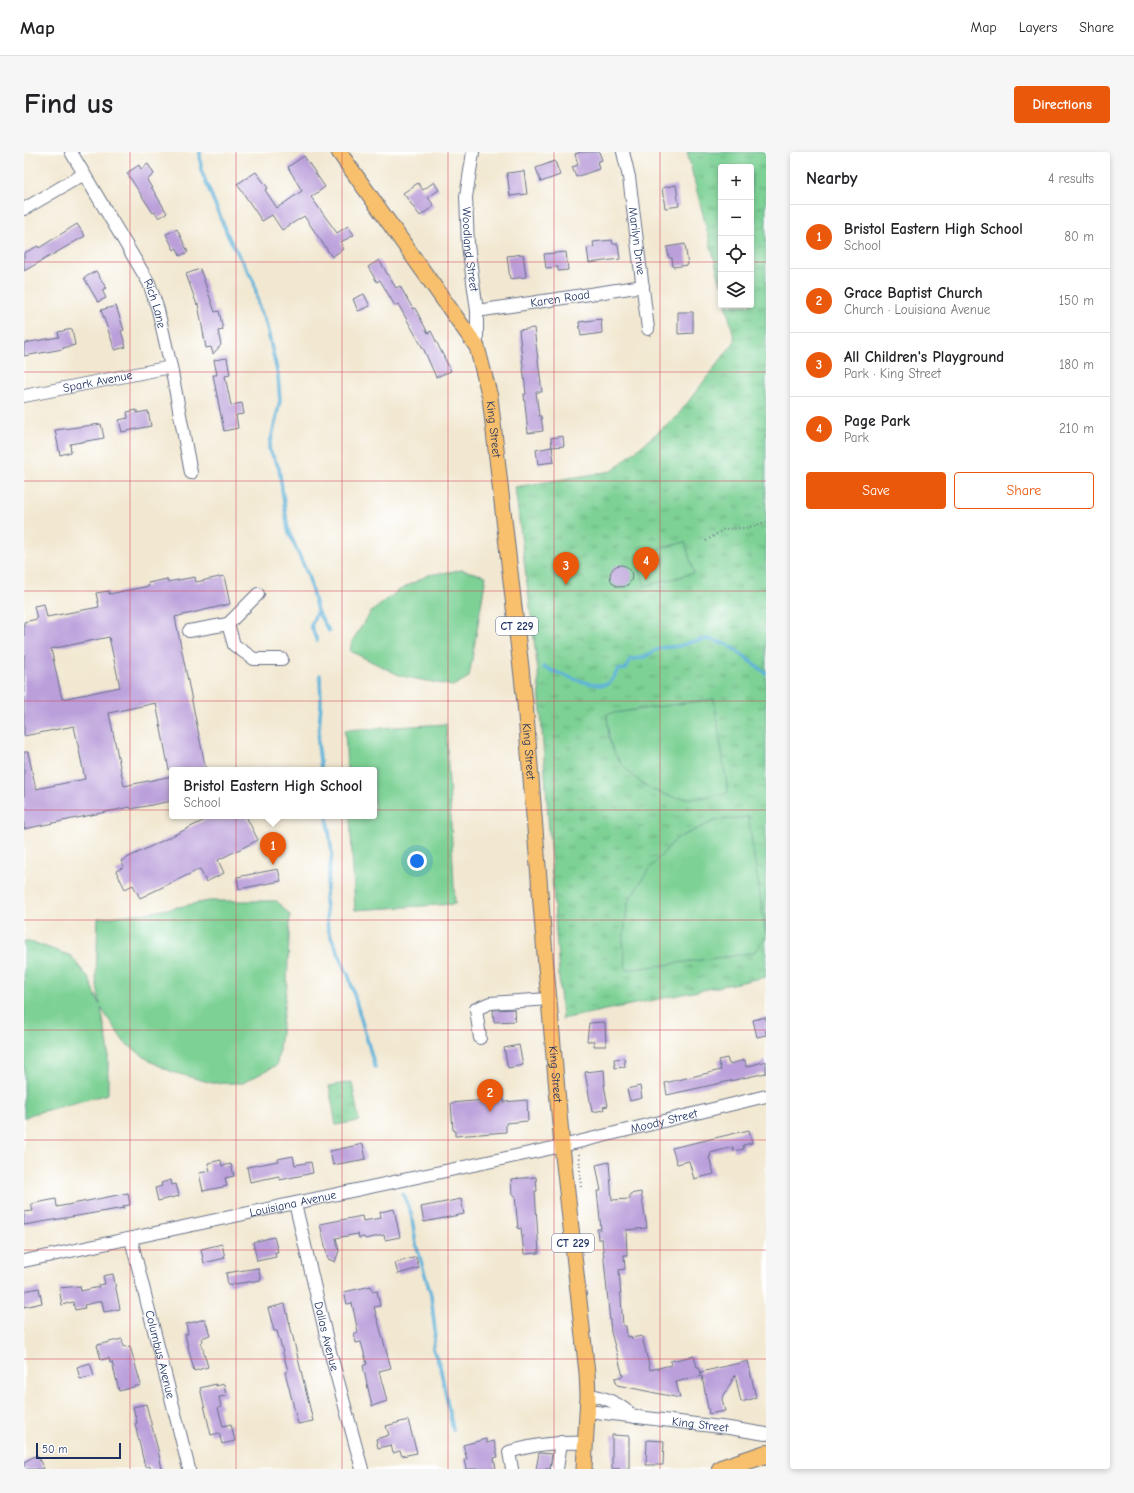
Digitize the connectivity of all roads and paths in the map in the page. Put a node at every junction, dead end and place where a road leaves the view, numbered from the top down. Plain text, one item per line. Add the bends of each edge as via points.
1 (71, 152) edge
2 (339, 152) edge
3 (473, 152) edge
4 (623, 152) edge
5 (84, 174) junction
6 (24, 209) edge
7 (643, 286) junction
8 (477, 312) junction
9 (648, 329) dead end
10 (477, 347) junction
11 (171, 367) junction
12 (24, 396) edge
13 (191, 473) dead end
14 (766, 522) edge
15 (706, 541) dead end
16 (258, 594) dead end
17 (228, 624) junction
18 (189, 631) dead end
19 (282, 659) dead end
20 (549, 999) junction
21 (480, 1038) dead end
22 (766, 1096) edge
23 (562, 1146) junction
24 (294, 1203) junction
25 (131, 1239) junction
26 (24, 1261) edge
27 (588, 1395) junction
28 (588, 1411) junction
29 (635, 1417) junction
30 (766, 1434) edge
31 (562, 1442) junction
32 (586, 1443) junction
33 (766, 1454) edge
34 (585, 1468) edge
35 (189, 1469) edge
36 (362, 1469) edge
37 (512, 1469) edge
38 (557, 1469) edge
39 (721, 1469) edge

1 - 5 street, Rich Lane
2 - 10 main road, King Street / CT 229
3 - 8 street, Woodland Street via 466,197 468,245
4 - 7 street, Marilyn Drive via 629,177
5 - 6 street
5 - 11 street, Rich Lane via 149,283
7 - 8 street, Karen Road
7 - 9 street, Marilyn Drive
8 - 10 street, Woodland Street
10 - 20 main road, King Street / CT 229 via 490,397 515,604
11 - 12 street, Spark Avenue
11 - 13 street, Rich Lane
14 - 15 path via 746,528 724,529
16 - 17 street
17 - 18 street
17 - 19 street via 234,645 254,658
20 - 21 street via 490,1002 476,1009
20 - 23 main road, King Street / CT 229
22 - 23 street, Moody Street
23 - 24 street, Louisiana Avenue
23 - 27 main road, King Street / CT 229
24 - 25 street, Louisiana Avenue
24 - 36 street, Dallas Avenue
25 - 26 street, Louisiana Avenue
25 - 35 street, Columbus Avenue
27 - 28 main road, King Street / CT 229
27 - 29 street via 616,1402
28 - 29 street, King Street
28 - 32 main road, King Street / CT 229
29 - 30 street, King Street
31 - 32 street
31 - 37 street via 534,1444 509,1452
31 - 38 street
32 - 34 main road, King Street / CT 229
33 - 39 highway

